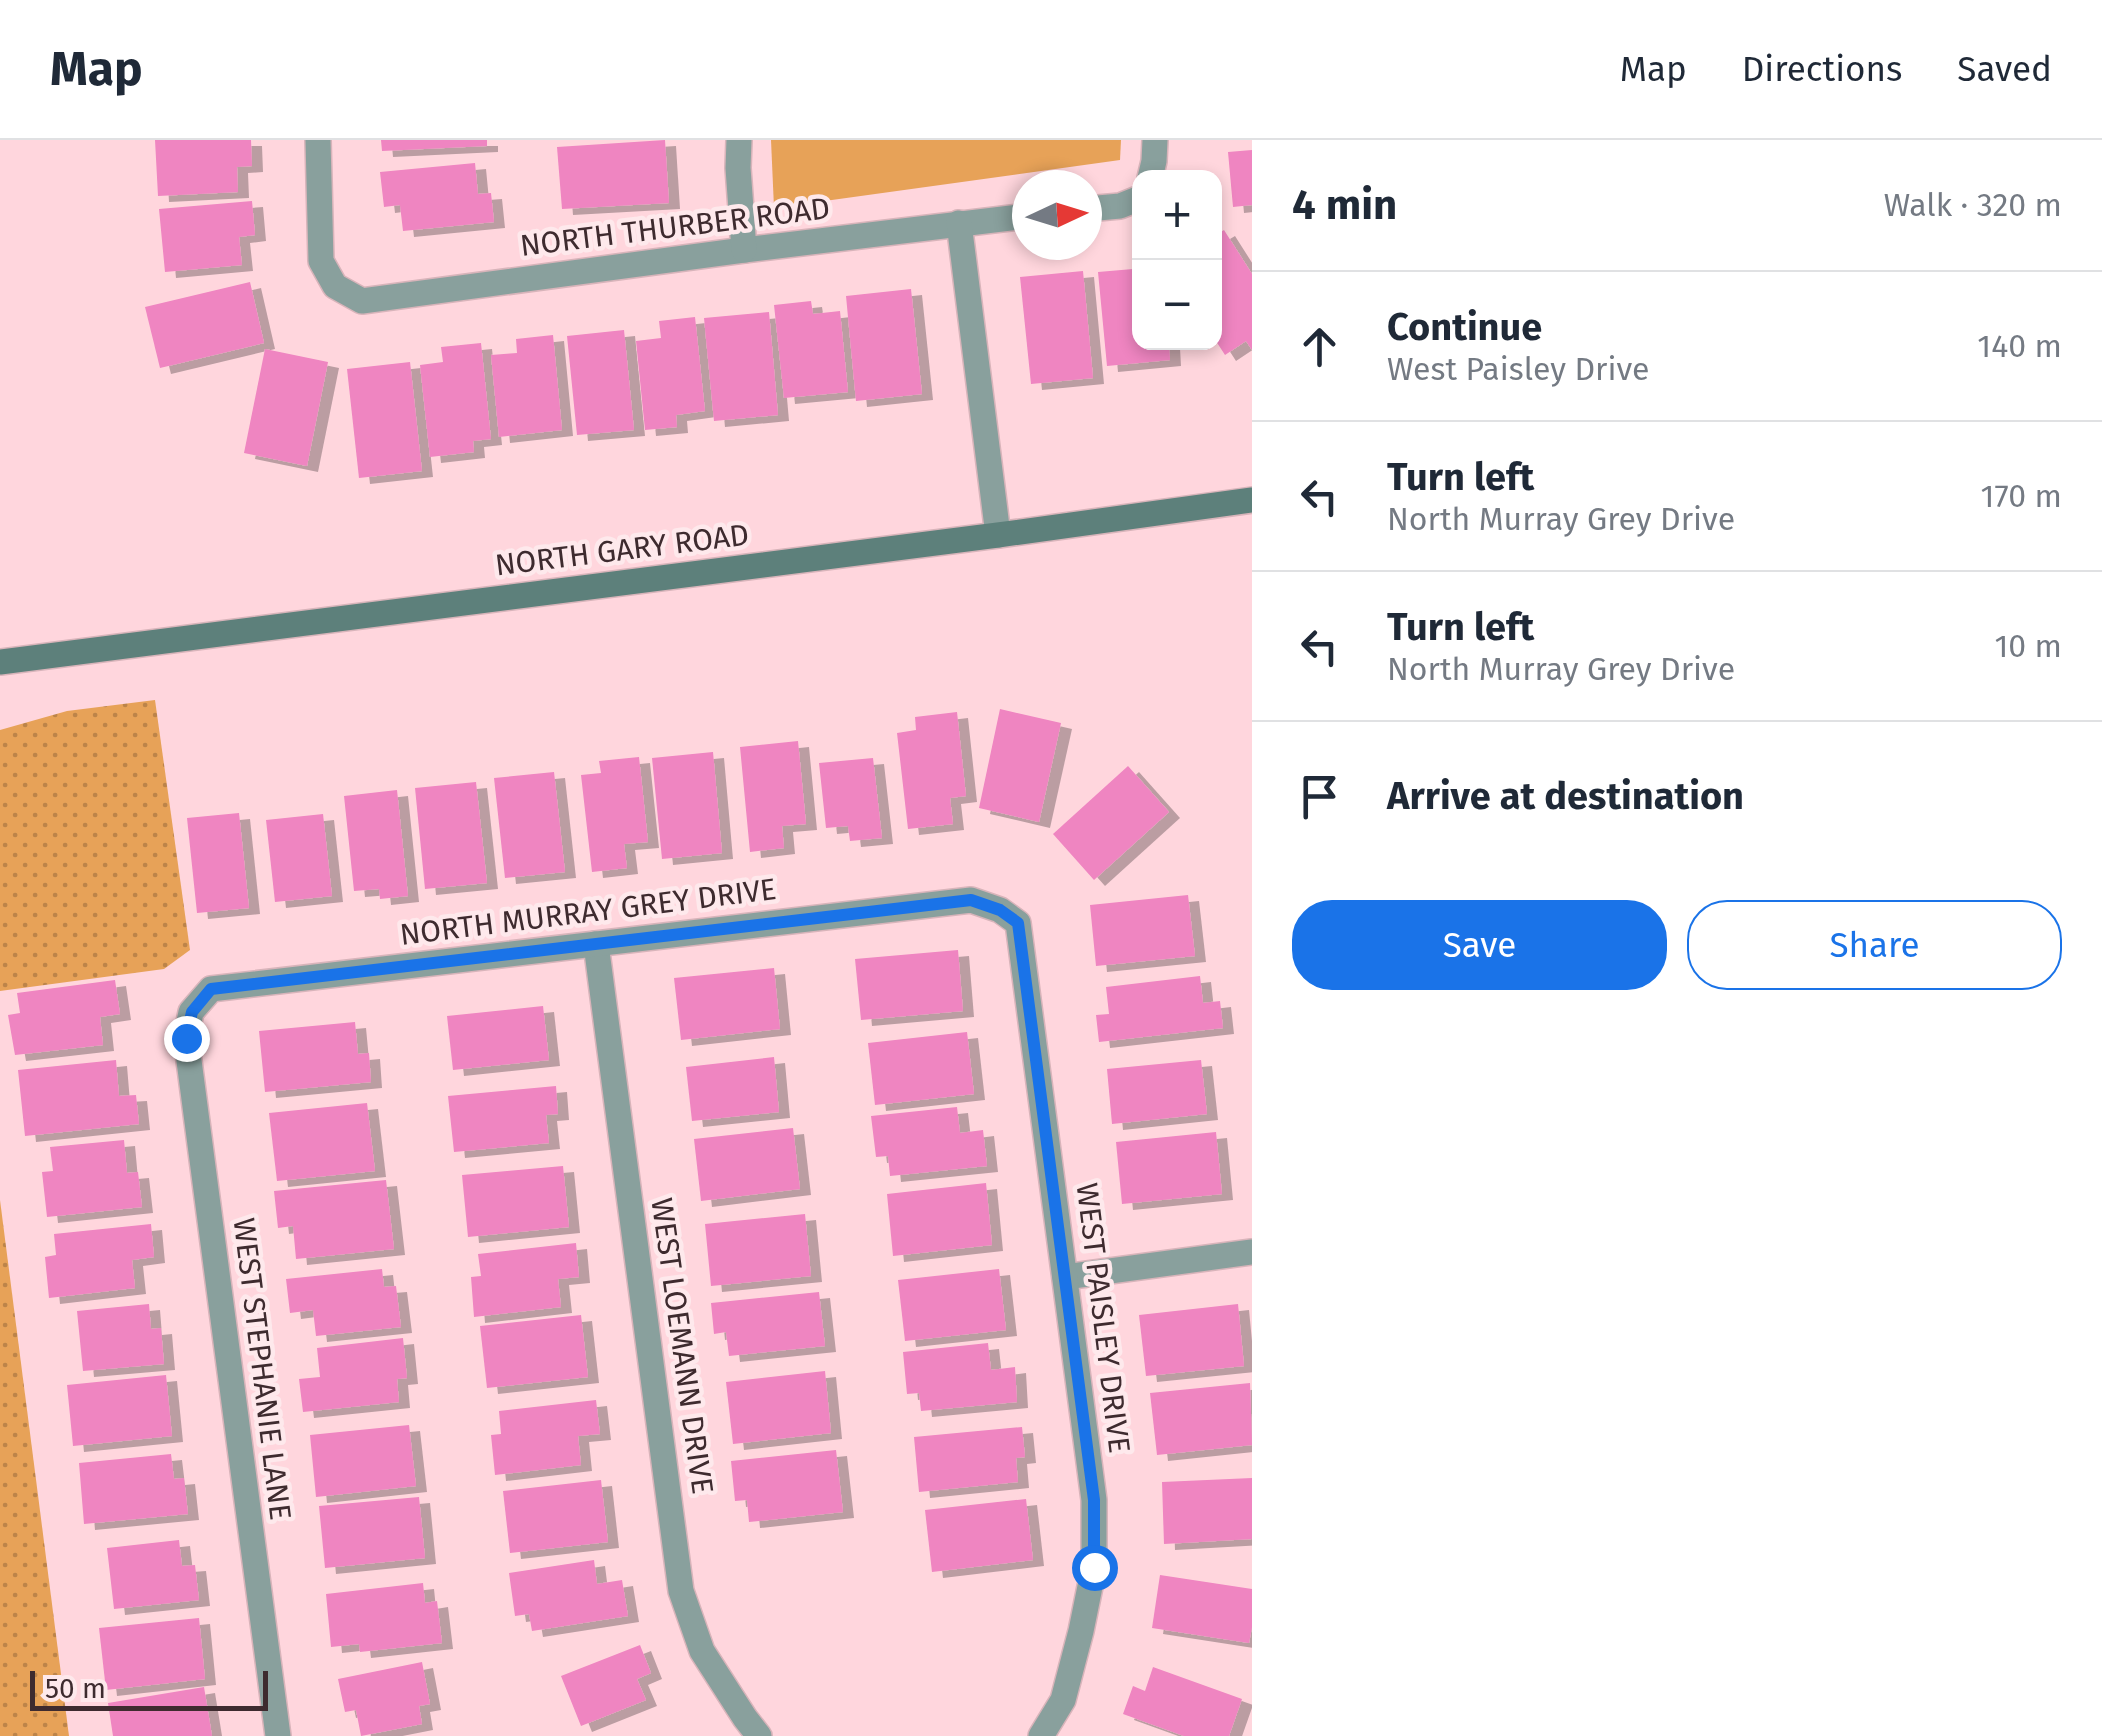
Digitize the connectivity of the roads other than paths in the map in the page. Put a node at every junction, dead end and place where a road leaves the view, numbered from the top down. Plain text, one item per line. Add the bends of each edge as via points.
1 (318, 140) edge
2 (740, 140) edge
3 (1155, 140) edge
4 (1152, 170) edge
5 (1132, 201) edge
6 (1102, 208) edge
7 (1012, 218) edge
8 (959, 224) junction
9 (744, 250) junction
10 (1252, 500) edge
11 (998, 534) junction
12 (5, 661) edge
13 (1000, 910) joint
14 (596, 944) junction
15 (192, 1012) joint
16 (1252, 1252) edge
17 (1064, 1277) junction
18 (278, 1736) edge
19 (760, 1736) edge
20 (1040, 1736) edge

1 - 9 street, NORTH THURBER ROAD via 321,260 335,286 362,301
2 - 9 street
3 - 4 street
5 - 6 street
7 - 8 street, NORTH THURBER ROAD
8 - 9 street, NORTH THURBER ROAD
8 - 11 street
10 - 11 main road, NORTH GARY ROAD
11 - 12 main road, NORTH GARY ROAD
13 - 14 street, NORTH MURRAY GREY DRIVE via 971,900
13 - 17 street, WEST PAISLEY DRIVE via 1018,923
14 - 15 street, NORTH MURRAY GREY DRIVE via 211,989
14 - 19 street, WEST LOEMANN DRIVE via 681,1591 702,1651
15 - 18 street, WEST STEPHANIE LANE via 186,1038
16 - 17 street
17 - 20 street, WEST PAISLEY DRIVE via 1094,1500 1094,1567 1063,1700

